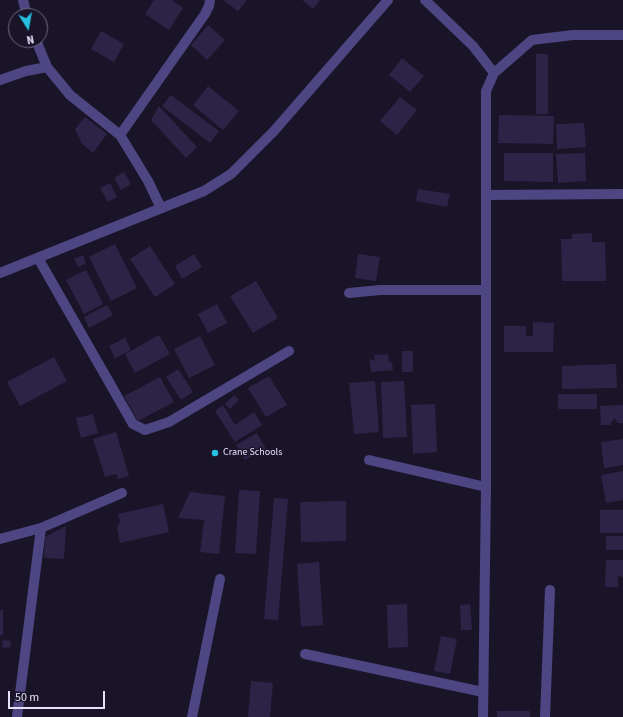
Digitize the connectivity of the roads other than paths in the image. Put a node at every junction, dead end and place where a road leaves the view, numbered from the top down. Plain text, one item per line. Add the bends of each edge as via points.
1 (210, 0) edge
2 (388, 0) edge
3 (425, 0) edge
4 (623, 35) edge
5 (39, 48) edge
6 (47, 67) junction
7 (494, 73) junction
8 (0, 80) edge
9 (120, 135) junction
10 (623, 194) edge
11 (486, 195) junction
12 (161, 208) junction
13 (38, 258) junction
14 (0, 273) edge
15 (485, 290) junction
16 (349, 293) dead end
17 (289, 351) dead end
18 (368, 460) dead end
19 (486, 487) junction
20 (122, 493) dead end
21 (41, 528) junction
22 (0, 539) edge
23 (220, 579) dead end
24 (550, 590) dead end
25 (305, 654) dead end
26 (483, 692) junction
27 (17, 717) edge
28 (192, 717) edge
29 (483, 717) edge
30 (545, 717) edge

1 - 9 street via 205,14
2 - 12 street via 274,131 231,174 204,191
3 - 7 street via 473,46
4 - 7 street via 574,35 532,40
5 - 6 street
6 - 8 street
6 - 9 street via 70,95
7 - 11 street via 486,91
9 - 12 street
10 - 11 street
11 - 15 street
12 - 13 street
13 - 14 street
13 - 17 street via 134,424 145,430 169,422
15 - 16 street via 380,290
15 - 19 street
18 - 19 street
19 - 26 street
20 - 21 street
21 - 22 street
21 - 27 street
23 - 28 street
24 - 30 street
25 - 26 street
26 - 29 street

